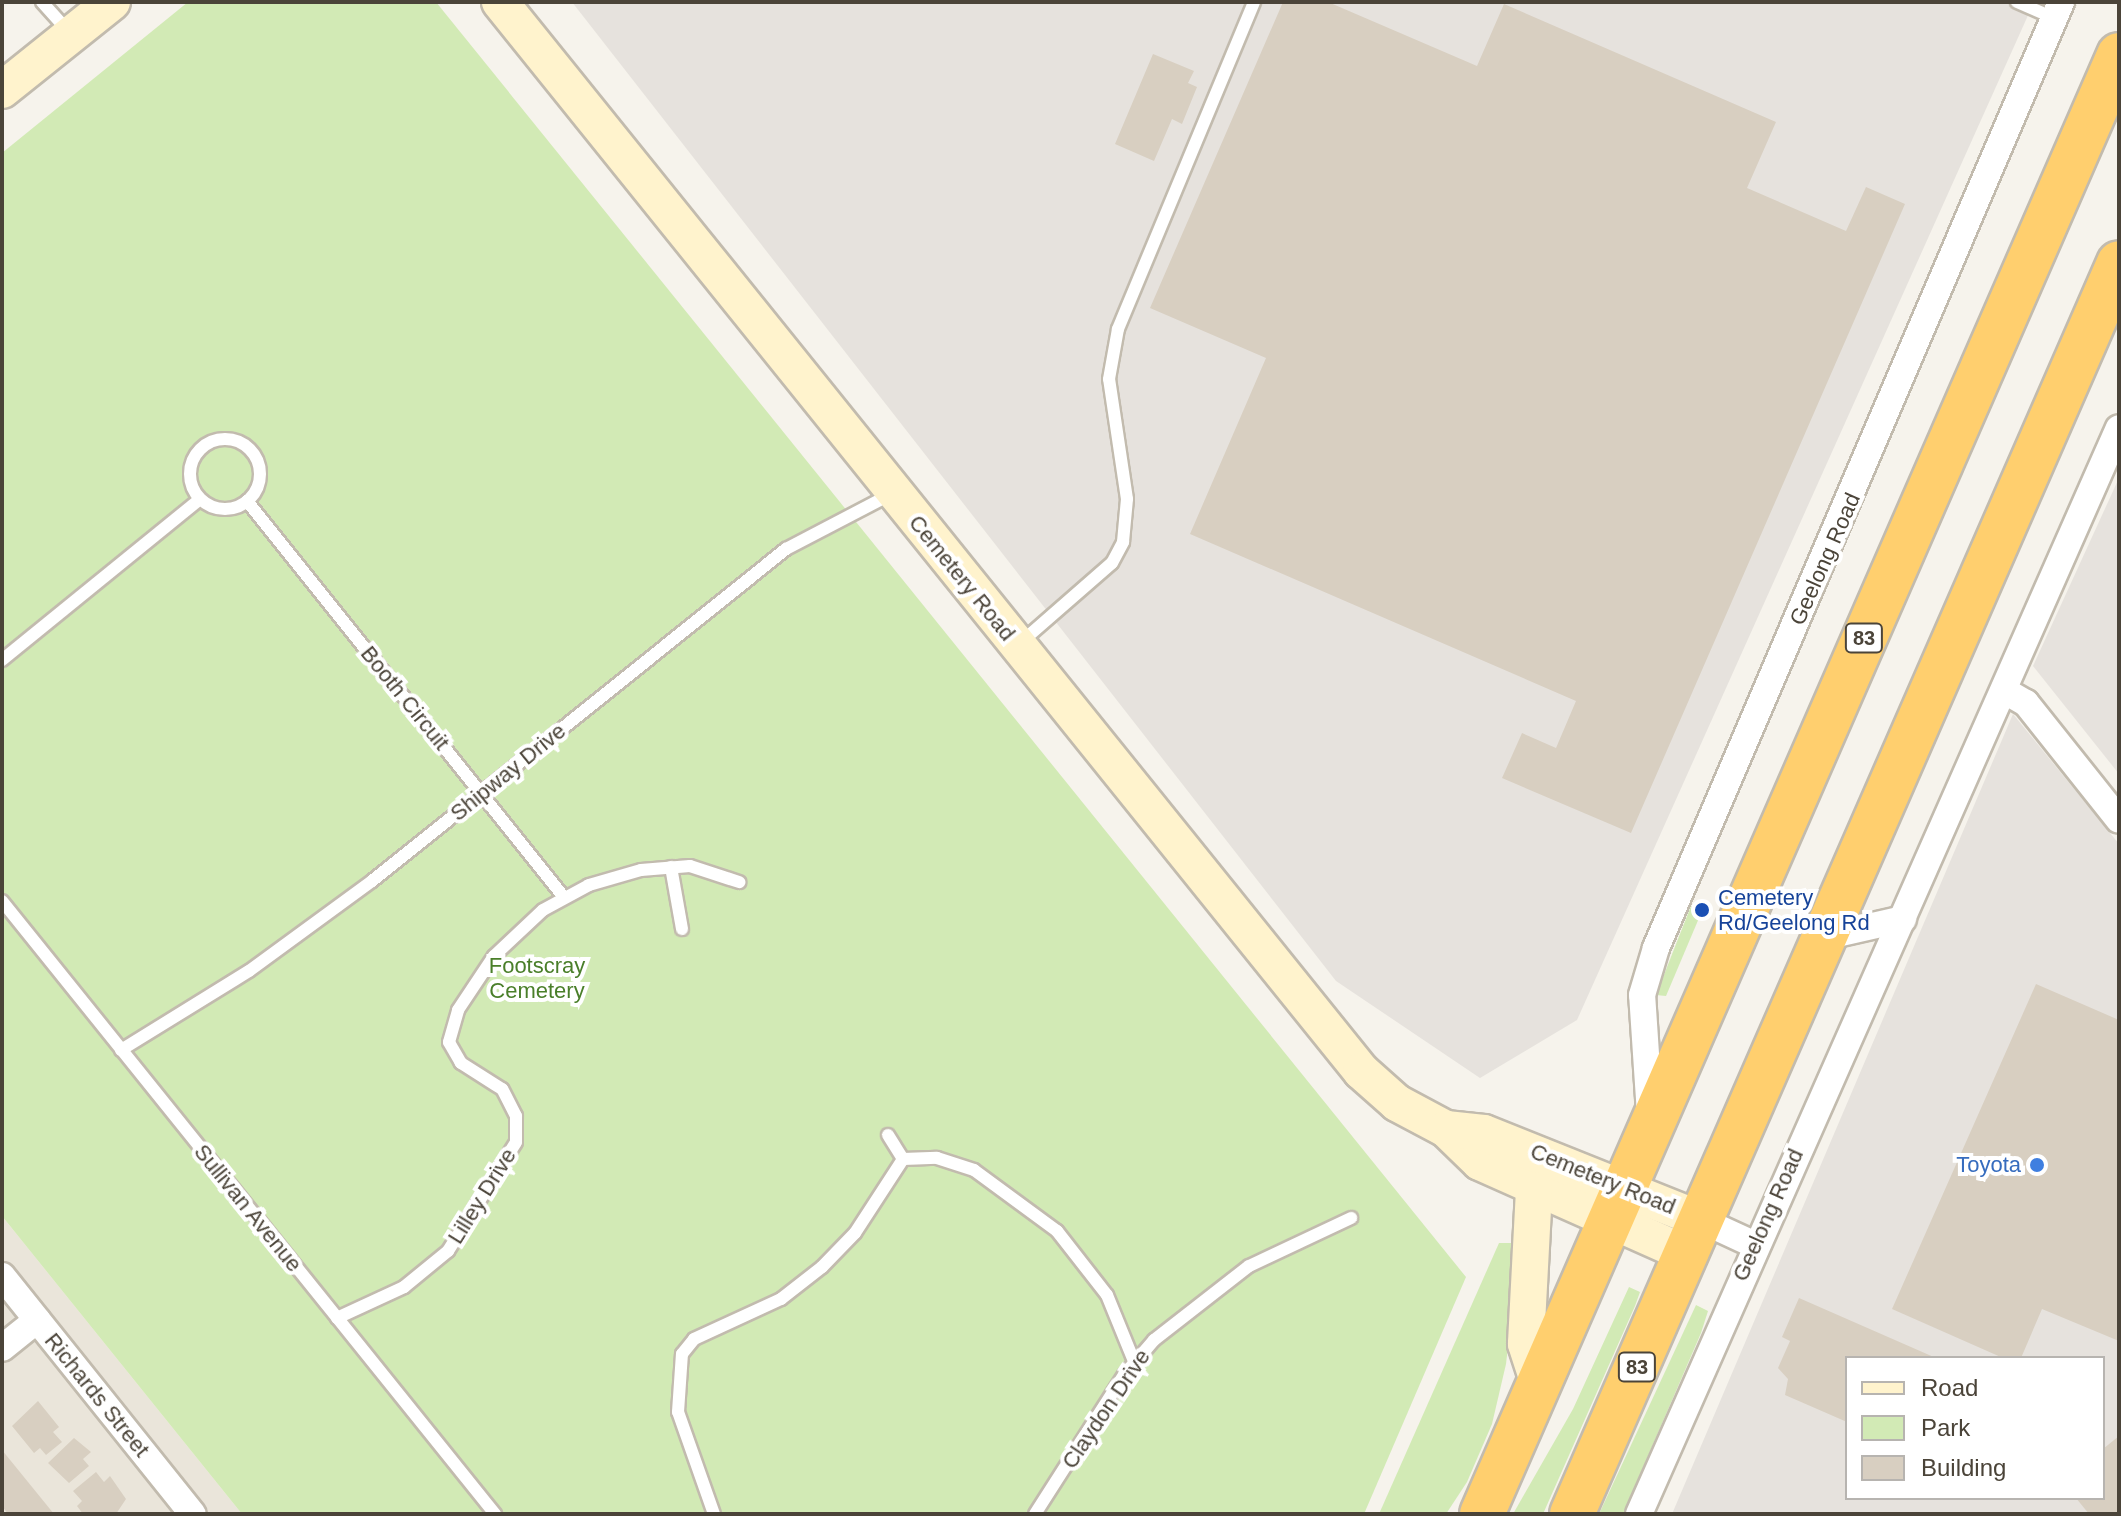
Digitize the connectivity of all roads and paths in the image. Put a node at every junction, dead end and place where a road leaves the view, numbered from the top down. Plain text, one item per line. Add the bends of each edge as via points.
1 (42, 2) edge
2 (112, 2) edge
3 (500, 2) edge
4 (1254, 2) edge
5 (2017, 2) edge
6 (2057, 10) edge
7 (71, 35) junction
8 (2119, 55) edge
9 (2, 90) edge
10 (2119, 263) edge
11 (2119, 428) edge
12 (892, 493) junction
13 (200, 499) junction
14 (247, 501) junction
15 (1017, 645) junction
16 (2, 660) edge
17 (2005, 691) junction
18 (482, 793) junction
19 (2119, 820) edge
20 (671, 867) junction
21 (739, 882) dead end
22 (563, 896) junction
23 (2, 901) edge
24 (1903, 919) junction
25 (682, 929) dead end
26 (1824, 937) junction
27 (121, 1050) junction
28 (1650, 1126) junction
29 (1446, 1129) junction
30 (888, 1135) dead end
31 (903, 1159) junction
32 (1534, 1190) junction
33 (1617, 1203) junction
34 (1351, 1218) dead end
35 (1694, 1237) junction
36 (1755, 1245) junction
37 (2, 1276) edge
38 (337, 1318) junction
39 (37, 1320) junction
40 (2, 1348) edge
41 (1134, 1361) junction
42 (1539, 1384) junction
43 (193, 1514) edge
44 (495, 1514) edge
45 (714, 1514) edge
46 (1035, 1514) edge
47 (1482, 1514) edge
48 (1572, 1514) edge
49 (1639, 1514) edge

1 - 7 lane
2 - 7 street
3 - 12 street, Cemetery Road
4 - 15 lane via 1118,329 1109,379 1127,499 1123,542 1112,563
5 - 6 lane
6 - 28 street, Geelong Road via 1646,974
7 - 9 street
8 - 28 highway, Geelong Road / 83
10 - 26 highway, 83
11 - 17 street, Geelong Road
12 - 15 street, Cemetery Road
12 - 18 lane, Shipway Drive via 786,549
13 - 14 lane via 224,509
13 - 14 lane via 191,482 193,460 206,444 230,439 248,446 259,463 259,485
13 - 16 lane
14 - 18 lane, Booth Circuit
15 - 29 street, Cemetery Road via 1323,1031 1397,1103
17 - 19 street via 2026,703
17 - 24 street, Geelong Road
18 - 22 lane, Booth Circuit
18 - 27 lane, Shipway Drive via 273,954
20 - 21 lane via 713,869
20 - 22 lane via 625,874
20 - 25 lane
22 - 38 lane, Lilley Drive via 485,965 450,1027 455,1057 492,1078 512,1104 518,1127 514,1147 448,1251 404,1287
23 - 27 lane, Sullivan Avenue
24 - 26 street
24 - 36 street, Geelong Road
26 - 35 highway, 83
27 - 38 lane, Sullivan Avenue
28 - 33 highway, Geelong Road / 83
29 - 32 street, Cemetery Road via 1480,1162
29 - 33 street, Cemetery Road via 1484,1133
30 - 31 lane
31 - 41 lane via 937,1158 974,1170 1057,1231 1107,1295
31 - 45 lane via 855,1233 822,1267 781,1299 694,1339 682,1354 678,1412
32 - 33 street, Cemetery Road
32 - 42 street via 1526,1344
33 - 35 street, Cemetery Road
33 - 42 highway, Geelong Road / 83
34 - 41 lane, Claydon Drive via 1249,1266 1184,1313
35 - 36 street, Cemetery Road
35 - 48 highway, 83
36 - 49 street, Geelong Road
37 - 39 street, Richards Street
38 - 44 lane, Sullivan Avenue
39 - 40 street
39 - 43 street, Richards Street
41 - 46 lane, Claydon Drive
42 - 47 highway, Geelong Road / 83

